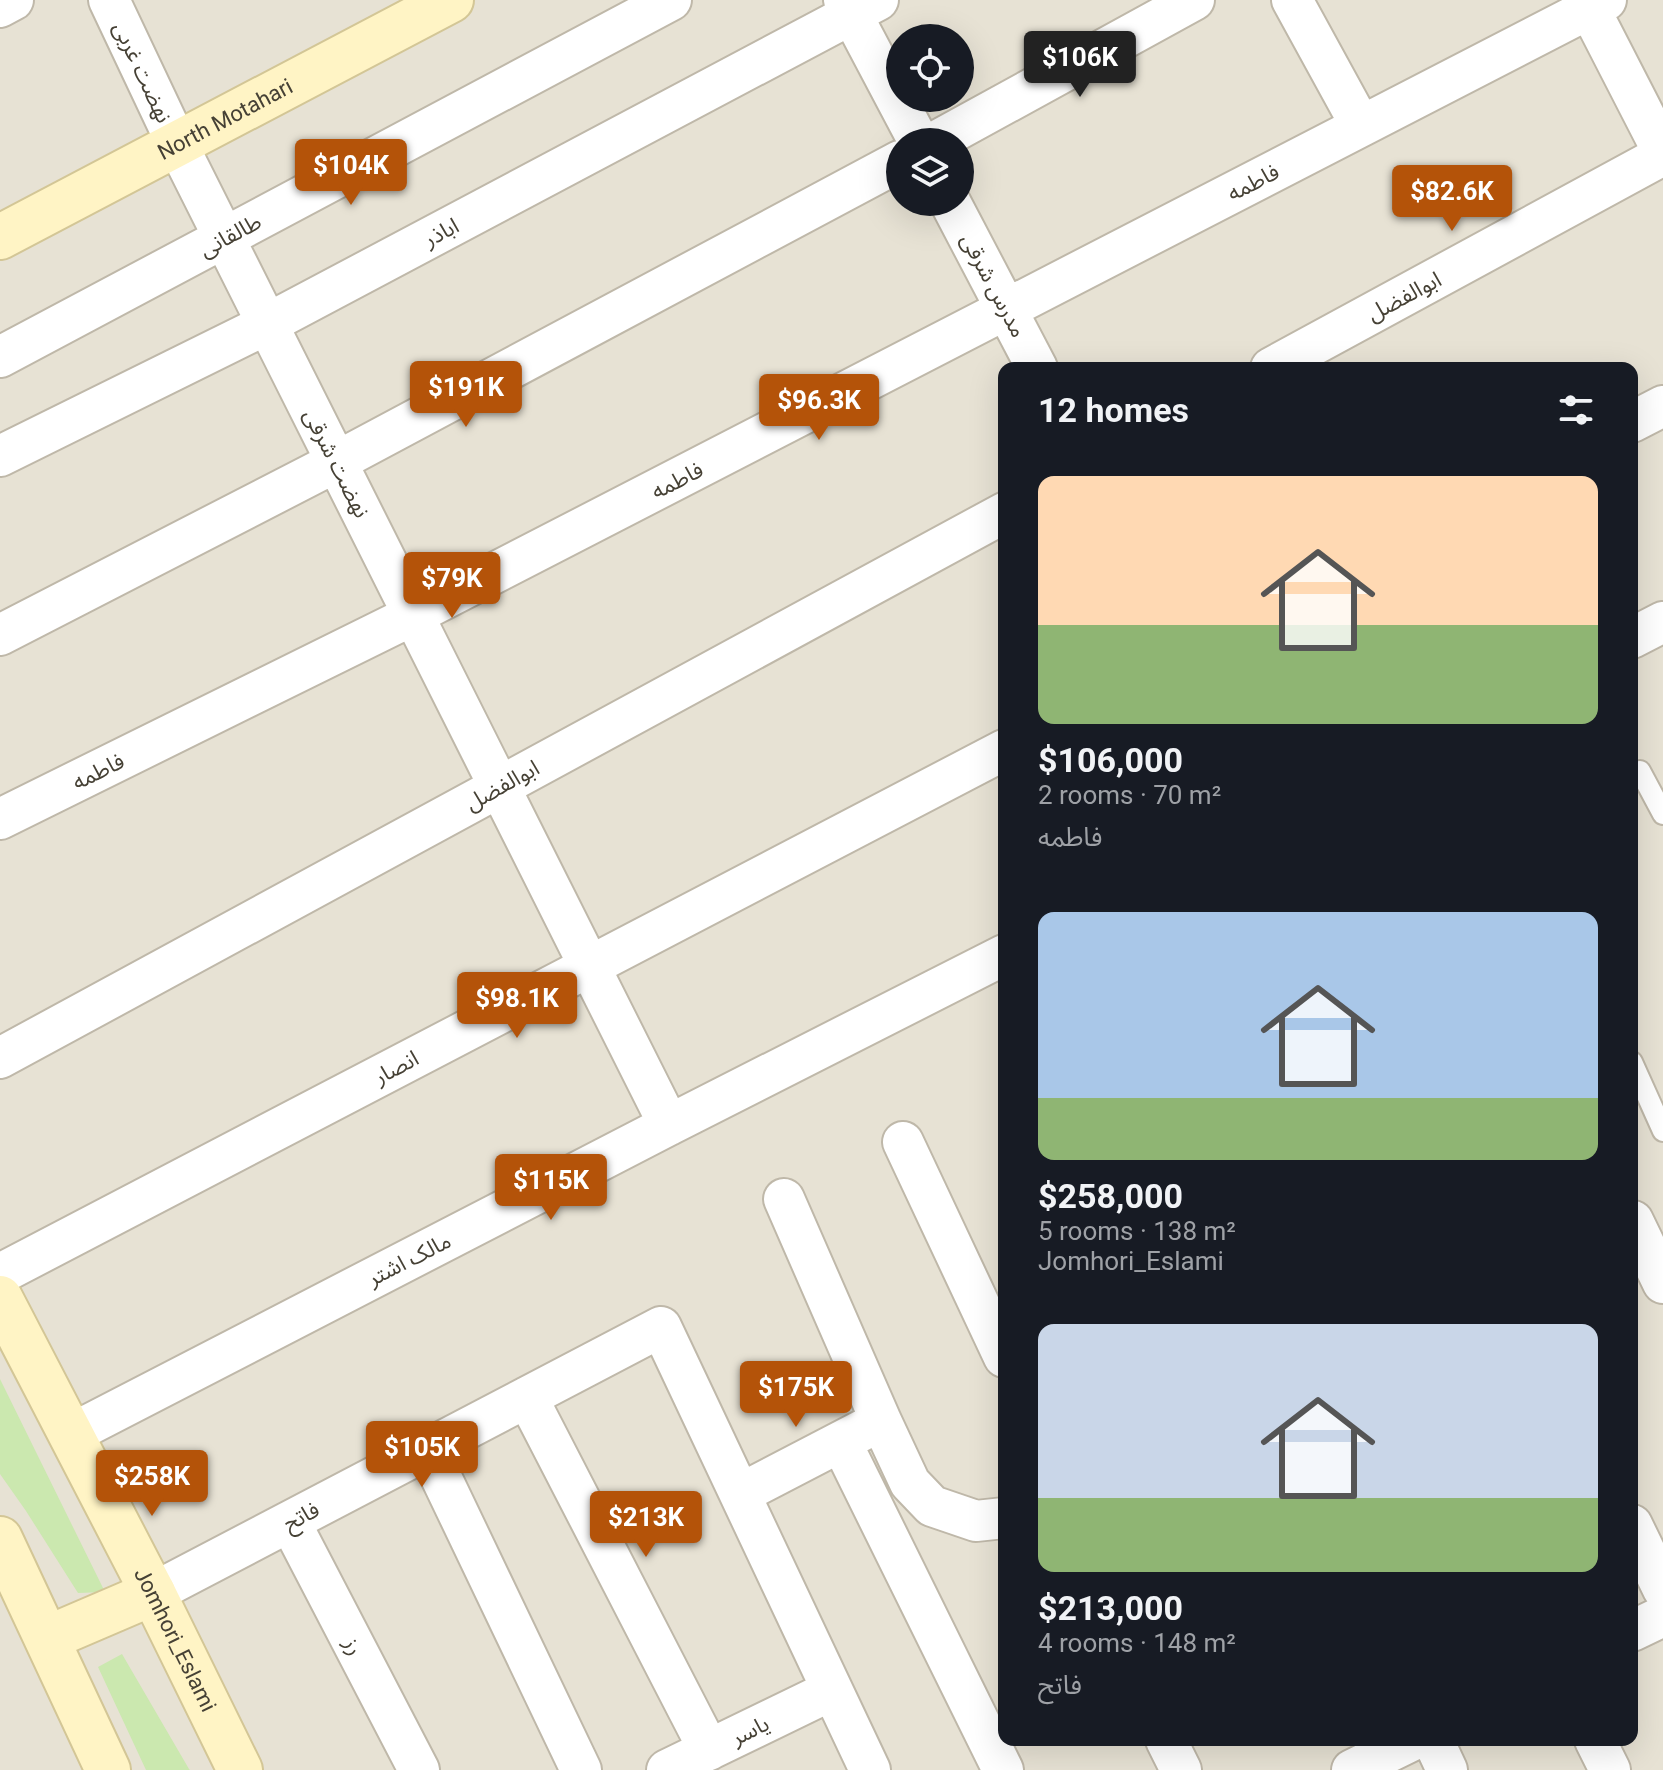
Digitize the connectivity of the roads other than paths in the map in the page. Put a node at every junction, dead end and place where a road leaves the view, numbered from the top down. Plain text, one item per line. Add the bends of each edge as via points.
1 (13, 0) edge
2 (109, 0) edge
3 (451, 0) edge
4 (671, 0) edge
5 (1194, 0) edge
6 (1292, 0) edge
7 (1593, 3) edge
8 (858, 5) edge
9 (0, 7) edge
10 (1361, 126) junction
11 (913, 128) edge
12 (961, 128) edge
13 (177, 144) junction
14 (1663, 154) edge
15 (886, 168) edge
16 (957, 216) edge
17 (0, 237) edge
18 (224, 238) junction
19 (1007, 309) junction
20 (267, 324) junction
21 (0, 357) edge
22 (1034, 362) edge
23 (1282, 362) edge
24 (1663, 406) edge
25 (1638, 419) edge
26 (0, 456) edge
27 (336, 462) junction
28 (998, 516) edge
29 (413, 615) junction
30 (1663, 622) edge
31 (0, 635) edge
32 (1638, 635) edge
33 (998, 753) edge
34 (1640, 771) dead end
35 (499, 787) junction
36 (1663, 814) edge
37 (0, 819) edge
38 (998, 958) edge
39 (589, 967) junction
40 (0, 1058) edge
41 (1638, 1075) edge
42 (669, 1125) junction
43 (1663, 1131) edge
44 (903, 1142) dead end
45 (784, 1199) dead end
46 (1643, 1216) edge
47 (0, 1274) edge
48 (1663, 1283) edge
49 (0, 1298) edge
50 (998, 1344) edge
51 (527, 1397) junction
52 (881, 1421) junction
53 (71, 1434) junction
54 (841, 1442) junction
55 (428, 1450) junction
56 (740, 1494) junction
57 (998, 1519) edge
58 (290, 1522) junction
59 (1638, 1537) edge
60 (0, 1539) edge
61 (1663, 1589) edge
62 (153, 1593) junction
63 (1663, 1616) edge
64 (1638, 1628) edge
65 (48, 1638) junction
66 (832, 1690) junction
67 (1169, 1746) edge
68 (1401, 1746) edge
69 (1436, 1746) edge
70 (1598, 1746) edge
71 (709, 1750) junction
72 (108, 1770) edge
73 (240, 1770) edge
74 (419, 1770) edge
75 (581, 1770) edge
76 (667, 1770) edge
77 (870, 1770) edge
78 (1003, 1770) edge
79 (1181, 1770) edge
80 (1352, 1770) edge
81 (1447, 1770) edge
82 (1610, 1770) edge

1 - 9 street
2 - 13 street, نهضت غربی
3 - 13 main road, North Motahari
4 - 18 street, طالقانی
5 - 12 street
6 - 10 street
7 - 10 street, فاطمه
7 - 14 street
8 - 11 street
8 - 20 street, اباذر
10 - 19 street, فاطمه
13 - 17 main road, North Motahari
13 - 18 street, نهضت شرقی
14 - 23 street, ابوالفضل
15 - 27 street
16 - 19 street, مدرس شرقی
18 - 20 street, نهضت شرقی
18 - 21 street, طالقانی
19 - 22 street, مدرس شرقی
19 - 29 street, فاطمه
20 - 26 street, اباذر
20 - 27 street, نهضت شرقی
24 - 25 street
27 - 29 street, نهضت شرقی
27 - 31 street
28 - 35 street, ابوالفضل
29 - 35 street, نهضت شرقی
29 - 37 street, فاطمه
30 - 32 street
33 - 39 street, انصار
34 - 36 lane
35 - 39 street, نهضت شرقی
35 - 40 street, ابوالفضل
38 - 42 street, مالک اشتر
39 - 42 street, نهضت شرقی
39 - 47 street, انصار
41 - 43 lane
42 - 53 street, مالک اشتر
44 - 50 street
45 - 52 street
46 - 48 street
49 - 53 main road, Jomhori_Eslami
51 - 55 street, فاتح
51 - 56 street, فاتح via 661,1327
51 - 71 street
52 - 54 street
52 - 57 street via 910,1483 932,1506 976,1521
53 - 62 main road, Jomhori_Eslami
54 - 56 street
54 - 78 street
55 - 58 street, فاتح
55 - 75 street
56 - 66 street
58 - 62 street, فاتح
58 - 74 street, رز
59 - 61 street
60 - 65 main road
62 - 65 main road
62 - 73 main road, Jomhori_Eslami
63 - 64 street
65 - 72 main road
66 - 71 street, یاسر
66 - 77 street
67 - 79 street
68 - 80 street
69 - 81 street
70 - 82 street
71 - 76 street, یاسر

